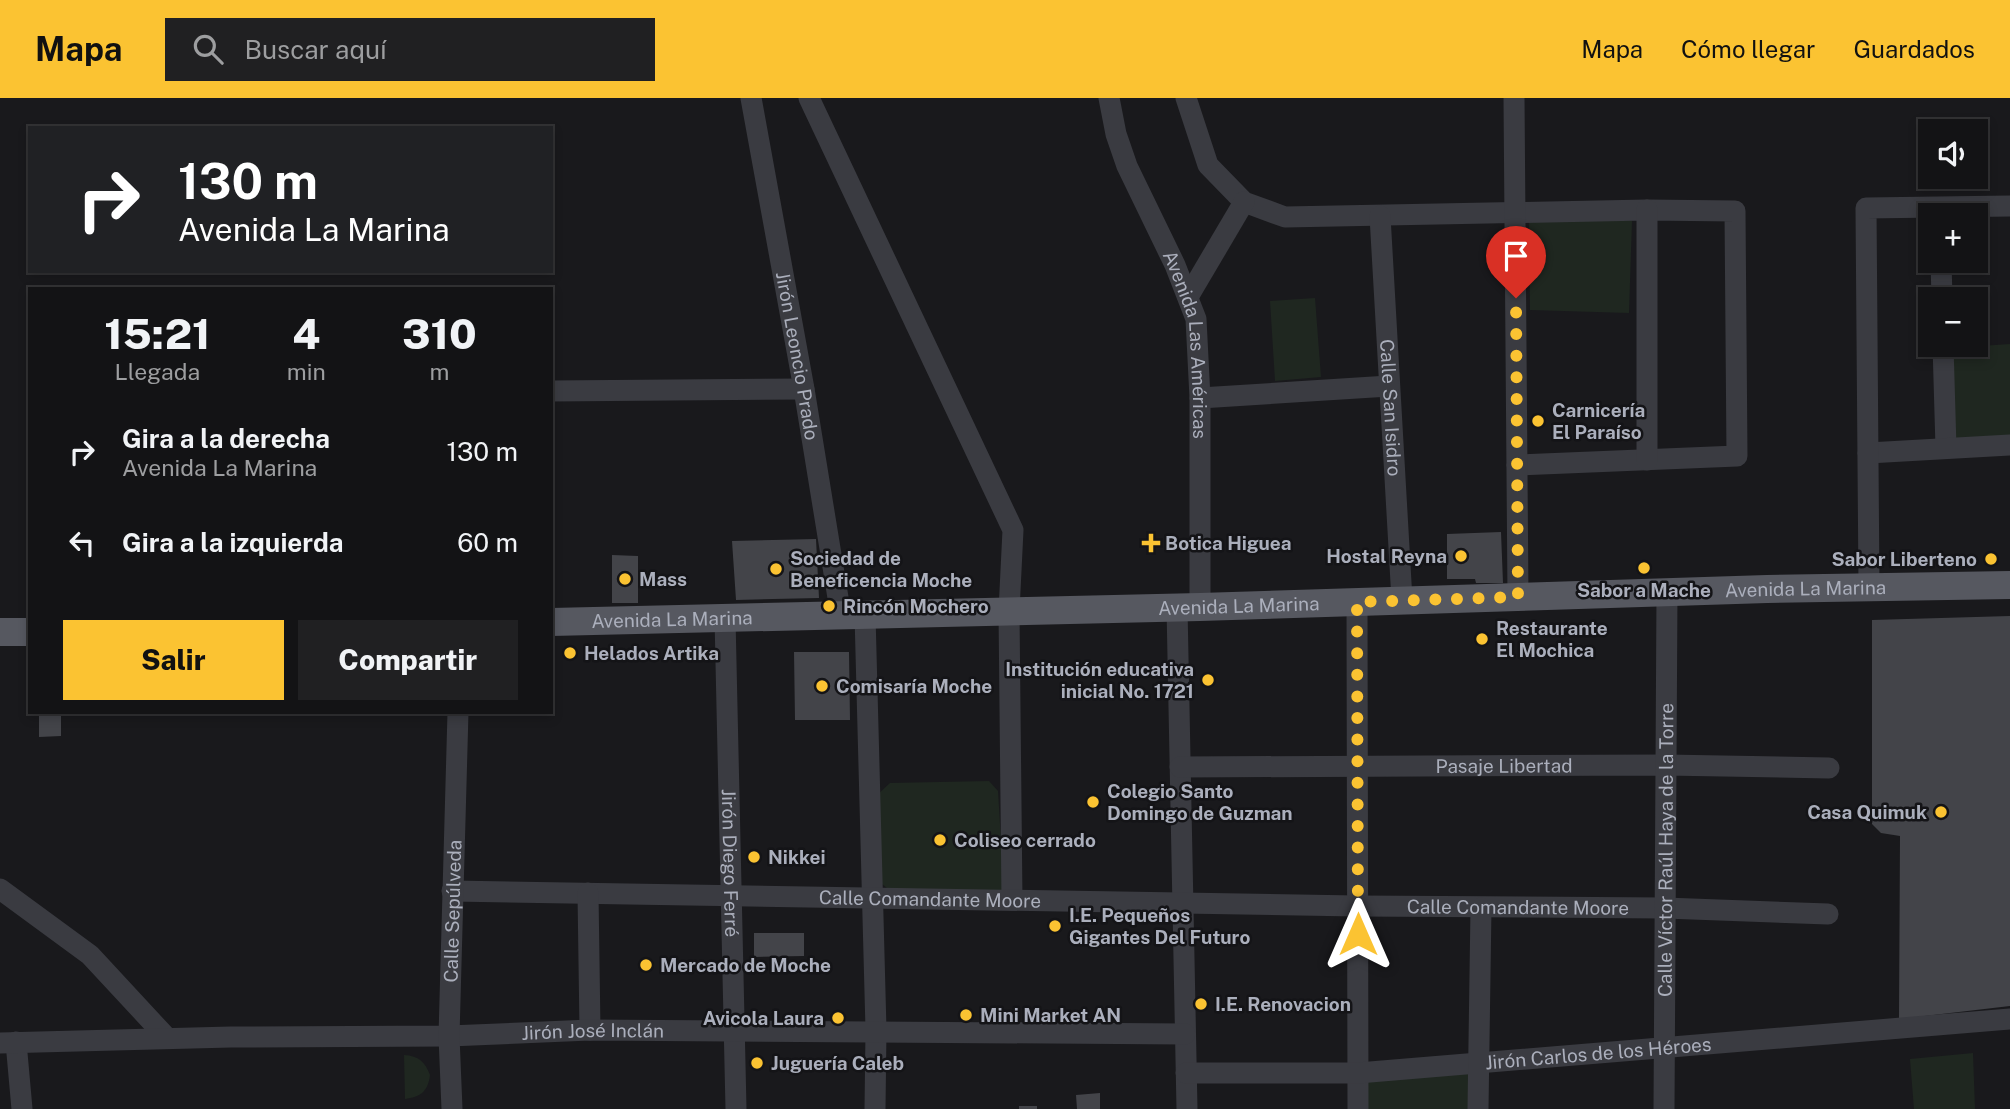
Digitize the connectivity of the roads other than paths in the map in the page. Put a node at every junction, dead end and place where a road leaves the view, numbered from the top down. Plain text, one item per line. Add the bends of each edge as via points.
1 (751, 98) edge
2 (808, 98) edge
3 (1109, 98) edge
4 (1186, 98) edge
5 (1514, 98) edge
6 (1244, 202) junction
7 (2010, 206) edge
8 (1988, 208) edge
9 (1647, 210) junction
10 (1918, 210) edge
11 (1515, 214) junction
12 (1380, 216) junction
13 (1188, 297) junction
14 (1943, 357) edge
15 (1389, 386) junction
16 (804, 389) junction
17 (553, 391) edge
18 (1200, 398) junction
19 (2010, 445) edge
20 (1946, 448) junction
21 (1868, 453) junction
22 (1647, 460) junction
23 (1517, 466) junction
24 (2010, 585) edge
25 (1869, 588) junction
26 (1667, 592) junction
27 (1518, 597) junction
28 (1402, 600) junction
29 (1357, 602) junction
30 (1189, 607) junction
31 (1009, 611) junction
32 (853, 616) junction
33 (725, 618) junction
34 (553, 622) edge
35 (0, 632) edge
36 (28, 632) edge
37 (458, 714) edge
38 (1357, 765) junction
39 (1666, 765) junction
40 (1180, 767) junction
41 (1829, 768) dead end
42 (0, 889) edge
43 (452, 891) junction
44 (588, 892) junction
45 (730, 895) junction
46 (872, 897) junction
47 (1012, 900) junction
48 (1183, 903) junction
49 (1357, 906) junction
50 (1481, 908) junction
51 (1665, 908) junction
52 (1828, 914) dead end
53 (2010, 1019) edge
54 (590, 1030) junction
55 (733, 1030) junction
56 (876, 1031) junction
57 (1185, 1034) junction
58 (449, 1036) junction
59 (167, 1038) junction
60 (8, 1043) edge
61 (1665, 1049) junction
62 (1478, 1063) junction
63 (1186, 1073) junction
64 (1358, 1073) junction
65 (22, 1109) edge
66 (452, 1109) edge
67 (736, 1109) edge
68 (876, 1109) edge
69 (1187, 1109) edge
70 (1358, 1109) edge
71 (1478, 1109) edge
72 (1664, 1109) edge

1 - 16 street, Jirón Leoncio Prado
2 - 31 street via 1013,530
3 - 13 street, Avenida Las Américas via 1127,166
4 - 6 street via 1208,165
5 - 11 street
6 - 12 street via 1285,217
6 - 13 street
7 - 8 street
9 - 11 street
9 - 22 street
9 - 22 street via 1735,211 1737,456
10 - 21 street via 1866,208
11 - 12 street
11 - 23 street
12 - 15 street, Calle San Isidro
13 - 18 street, Avenida Las Américas via 1196,319
14 - 20 street
15 - 18 street
15 - 28 street, Calle San Isidro
16 - 17 street
16 - 32 street, Jirón Leoncio Prado
18 - 30 street, Avenida Las Américas
19 - 20 street
20 - 21 street
21 - 25 street
22 - 23 street
23 - 27 street
24 - 25 main road, Avenida La Marina
25 - 26 main road, Avenida La Marina
26 - 27 main road, Avenida La Marina
26 - 39 street, Calle Víctor Raúl Haya de la Torre
27 - 28 main road, Avenida La Marina
28 - 29 main road, Avenida La Marina
29 - 30 main road, Avenida La Marina
29 - 38 street
30 - 31 main road, Avenida La Marina
30 - 40 street, Avenida Las Américas
31 - 32 main road, Avenida La Marina
31 - 47 street
32 - 33 main road, Avenida La Marina
32 - 46 street, Jirón Leoncio Prado
33 - 34 main road, Avenida La Marina
33 - 45 street, Jirón Diego Ferré
35 - 36 main road
37 - 43 street, Calle Sepúlveda
38 - 39 street, Pasaje Libertad
38 - 40 street, Pasaje Libertad
38 - 49 street
39 - 41 street, Pasaje Libertad
39 - 51 street, Calle Víctor Raúl Haya de la Torre
40 - 48 street, Avenida Las Américas
42 - 59 street via 90,955
43 - 44 street, Calle Comandante Moore
43 - 58 street, Calle Sepúlveda
44 - 45 street, Calle Comandante Moore
44 - 54 street
45 - 46 street, Calle Comandante Moore
45 - 55 street, Jirón Diego Ferré
46 - 47 street, Calle Comandante Moore
46 - 56 street, Jirón Leoncio Prado
47 - 48 street, Calle Comandante Moore
48 - 49 street, Calle Comandante Moore
48 - 57 street, Avenida Las Américas
49 - 50 street, Calle Comandante Moore
49 - 64 street
50 - 51 street, Calle Comandante Moore
50 - 62 street
51 - 52 street, Calle Comandante Moore
51 - 61 street, Calle Víctor Raúl Haya de la Torre
53 - 61 street, Jirón Carlos de los Héroes
54 - 55 street, Jirón José Inclán
54 - 58 street, Jirón José Inclán
55 - 56 street, Jirón José Inclán
55 - 67 street, Jirón Diego Ferré
56 - 57 street, Jirón José Inclán
56 - 68 street, Jirón Leoncio Prado
57 - 63 street, Avenida Las Américas
58 - 59 street, Jirón José Inclán
58 - 66 street, Calle Sepúlveda
59 - 60 street, Jirón José Inclán
60 - 65 street
61 - 62 street, Jirón Carlos de los Héroes
61 - 72 street, Calle Víctor Raúl Haya de la Torre
62 - 64 street, Jirón Carlos de los Héroes
62 - 71 street
63 - 64 street, Jirón Carlos de los Héroes
63 - 69 street, Avenida Las Américas
64 - 70 street

